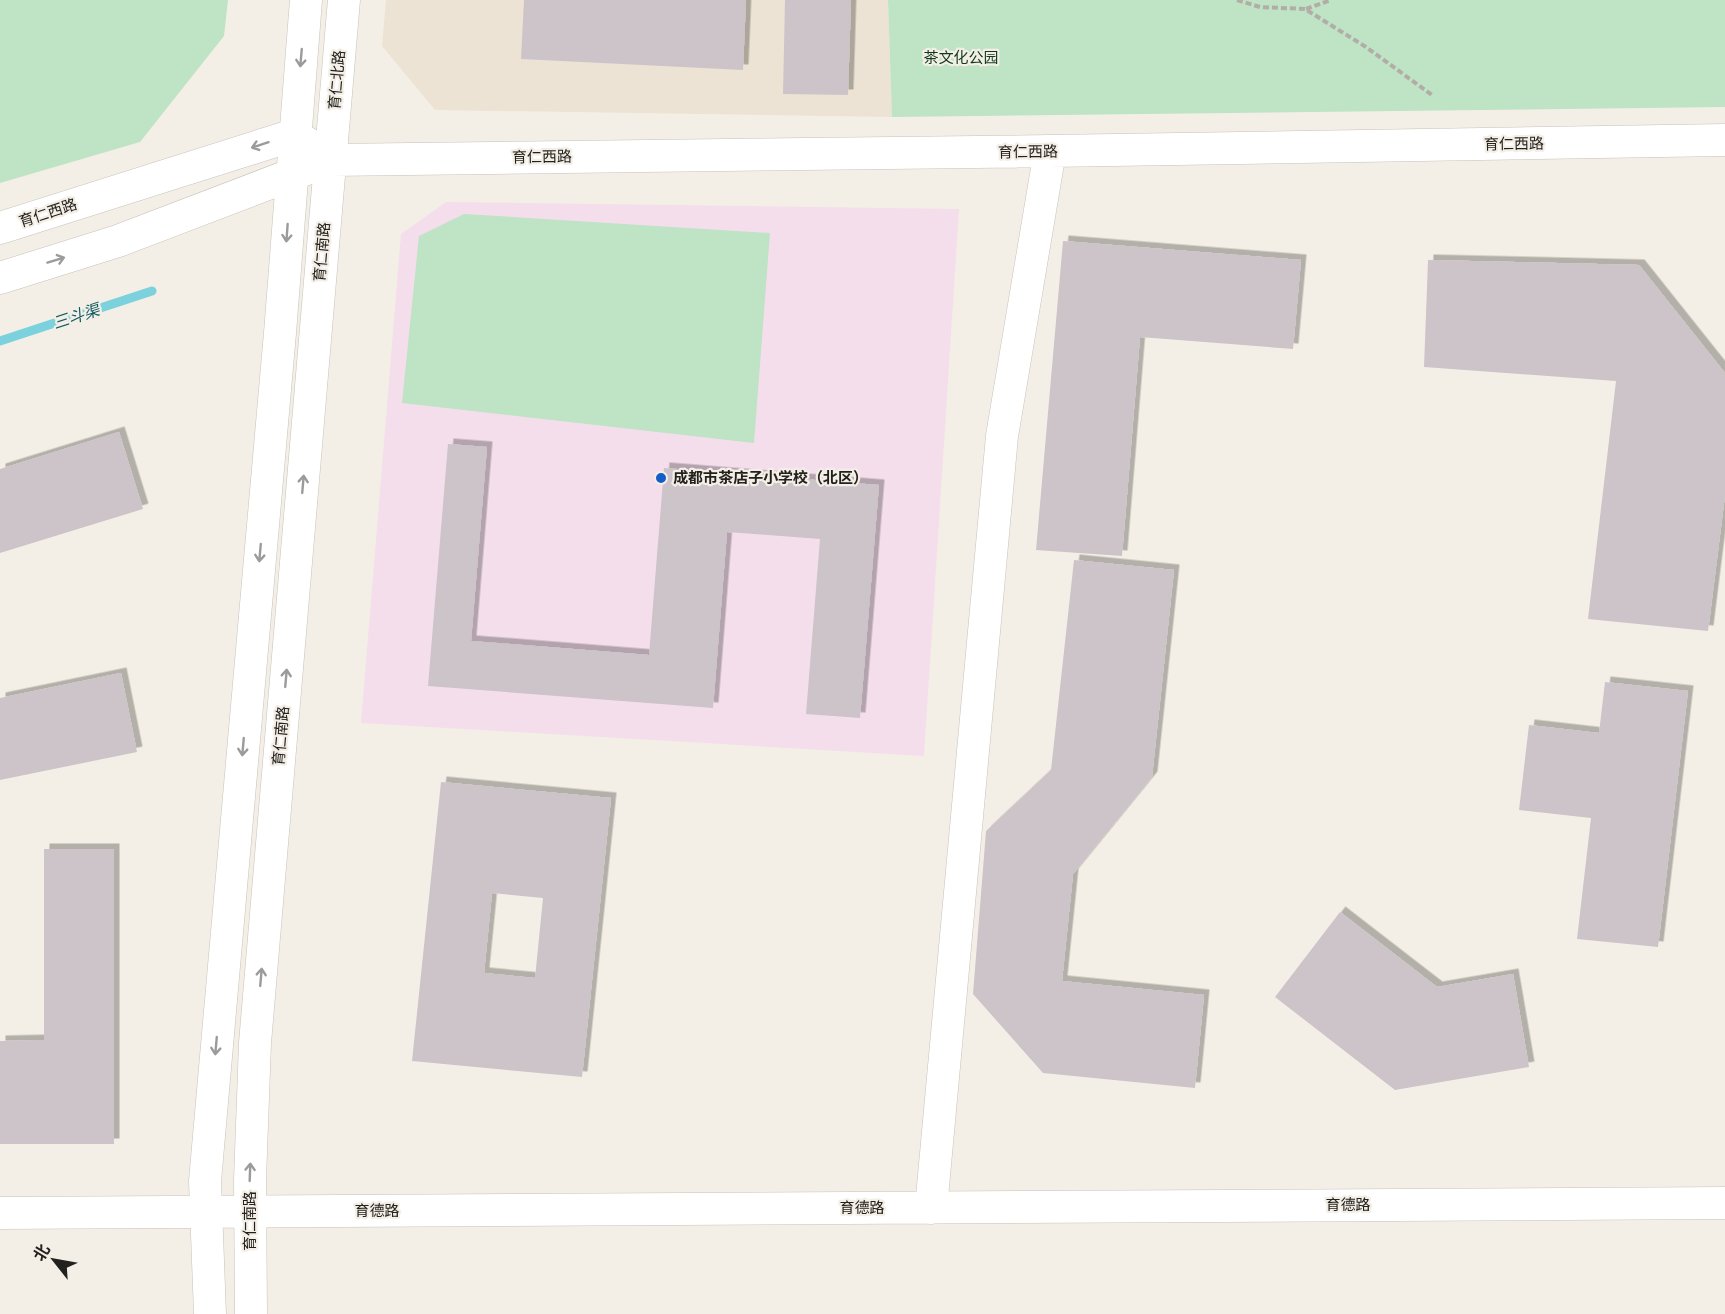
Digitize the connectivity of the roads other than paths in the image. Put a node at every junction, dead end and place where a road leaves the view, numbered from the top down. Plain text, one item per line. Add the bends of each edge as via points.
1 (306, 0) edge
2 (344, 0) edge
3 (294, 135) junction
4 (1725, 140) edge
5 (1050, 152) junction
6 (330, 160) junction
7 (292, 174) junction
8 (0, 228) edge
9 (0, 278) edge
10 (1725, 1203) edge
11 (931, 1208) junction
12 (250, 1211) junction
13 (208, 1212) junction
14 (0, 1213) edge
15 (210, 1314) edge
16 (251, 1314) edge

1 -> 3 street
2 - 6 street, 育仁北路
3 - 6 street
3 - 7 street
3 -> 8 street, 育仁西路
4 - 5 street, 育仁西路
5 - 6 street, 育仁西路
5 - 11 street via 1002,436
6 - 7 street, 育仁西路
12 -> 6 street, 育仁南路 via 255,1042
9 -> 7 street, 育仁西路 via 118,241
7 -> 13 street via 205,1181
10 - 11 street, 育德路
11 - 12 street, 育德路
12 - 13 street, 育德路
12 - 16 street, 育仁南路
13 - 14 street, 育德路
13 - 15 street

